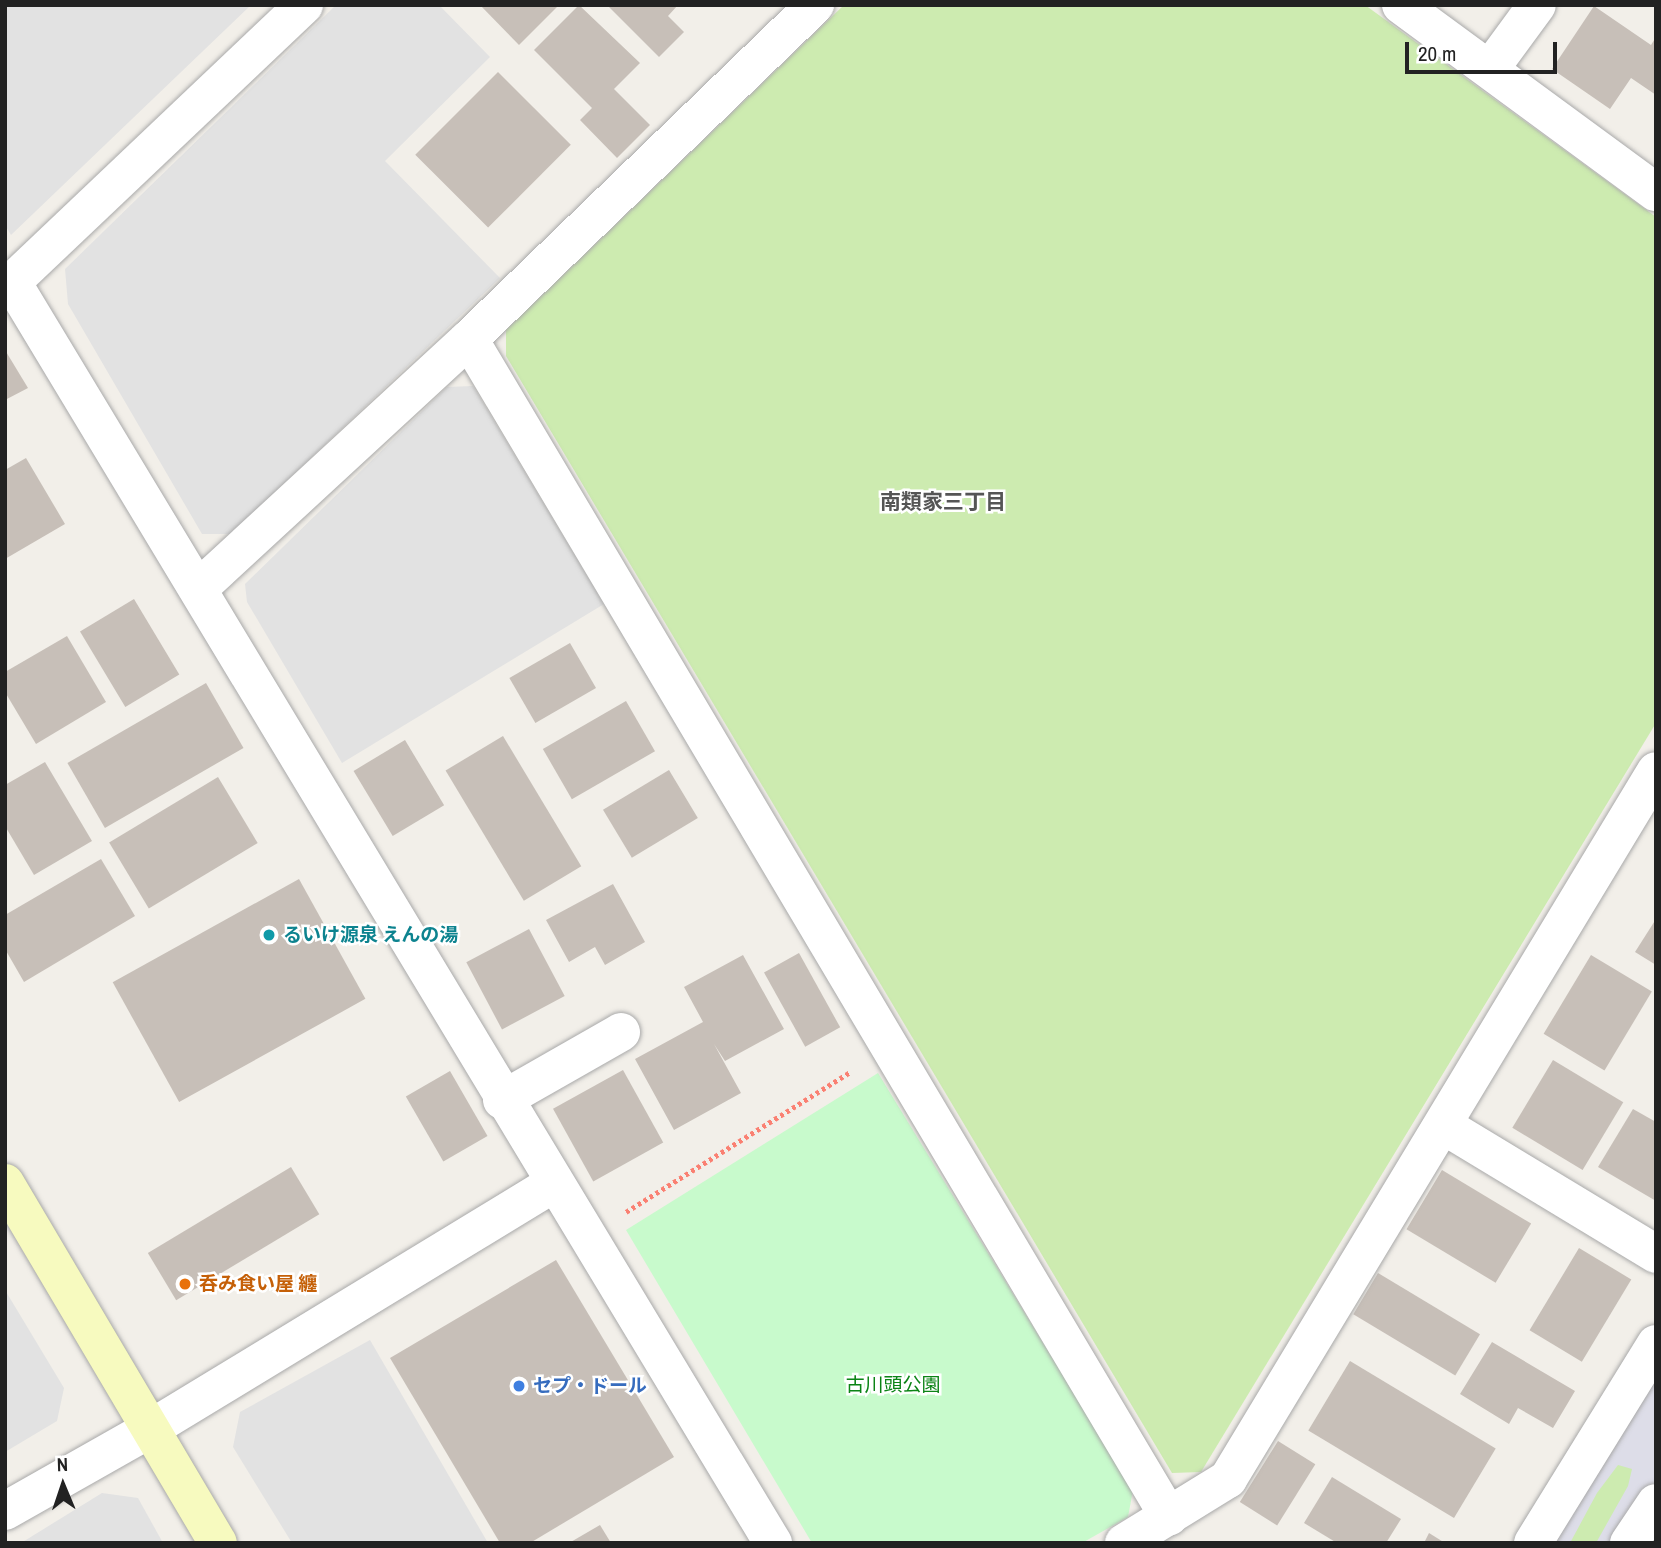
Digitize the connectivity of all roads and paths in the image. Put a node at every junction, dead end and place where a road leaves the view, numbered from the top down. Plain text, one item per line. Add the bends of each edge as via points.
1 (304, 5) edge
2 (816, 5) edge
3 (1401, 5) edge
4 (1537, 5) edge
5 (1490, 69) junction
6 (1656, 192) edge
7 (469, 339) junction
8 (198, 589) junction
9 (1656, 771) edge
10 (621, 1032) dead end
11 (890, 1047) junction
12 (502, 1100) junction
13 (1443, 1125) junction
14 (5, 1183) edge
15 (552, 1185) junction
16 (586, 1237) junction
17 (1656, 1254) edge
18 (1656, 1344) edge
19 (1656, 1377) edge
20 (150, 1429) junction
21 (1656, 1503) edge
22 (5, 1511) edge
23 (1170, 1517) junction
24 (218, 1543) edge
25 (773, 1543) edge
26 (1124, 1543) edge
27 (1534, 1543) edge
28 (1554, 1543) edge
29 (1629, 1543) edge

1 - 8 street via 12,282
2 - 7 street
3 - 5 street
4 - 5 street
5 - 6 street
7 - 8 street
7 - 11 street
8 - 12 street
9 - 13 street
10 - 12 street
11 - 16 path
11 - 23 street
12 - 15 street
13 - 17 street
13 - 23 street via 1228,1479
14 - 20 street
15 - 16 street
15 - 20 street
16 - 25 street
18 - 27 street
19 - 28 street
20 - 22 street
20 - 24 street
21 - 29 street
23 - 26 street

